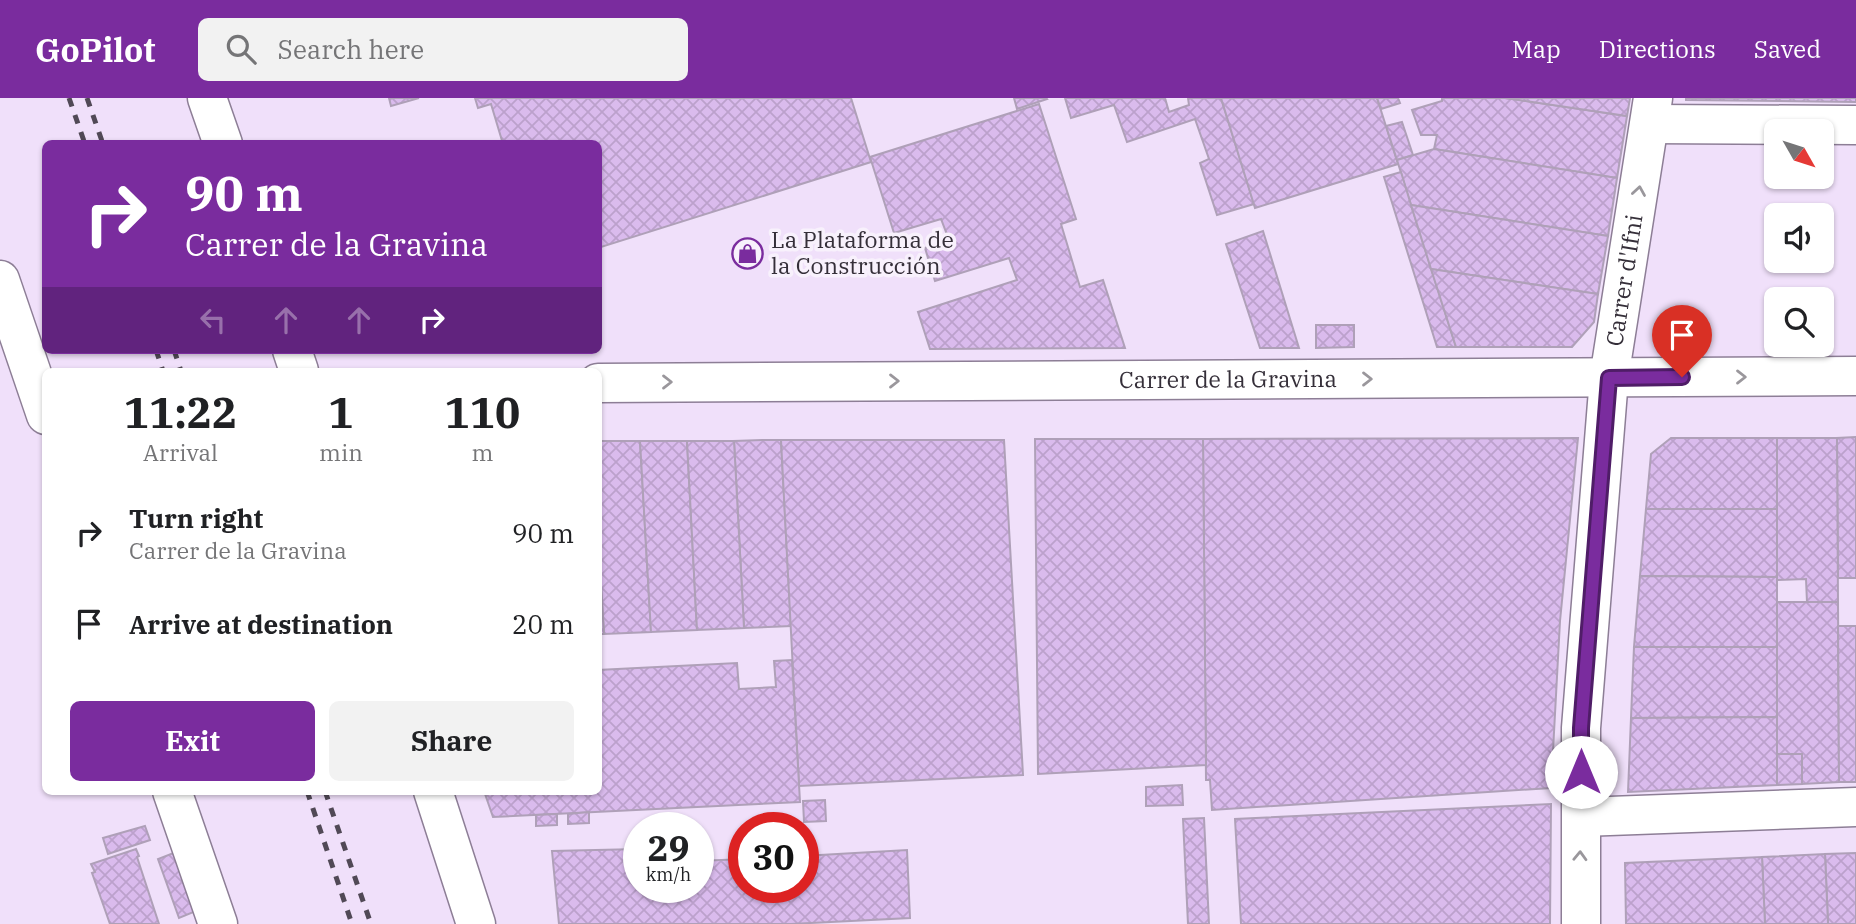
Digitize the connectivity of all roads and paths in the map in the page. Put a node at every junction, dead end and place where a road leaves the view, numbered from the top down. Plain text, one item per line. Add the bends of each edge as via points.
1 (212, 99) edge
2 (1651, 111) edge
3 (1856, 125) edge
4 (222, 140) edge
5 (0, 280) edge
6 (1856, 376) edge
7 (1609, 378) junction
8 (602, 383) edge
9 (42, 403) edge
10 (173, 795) edge
11 (434, 795) edge
12 (1856, 807) edge
13 (1582, 817) junction
14 (218, 924) edge
15 (475, 924) edge
16 (1581, 924) edge

1 - 4 street
2 - 3 street
7 -> 2 street, Carrer d'Ifni
5 - 9 street
7 -> 6 street, Carrer de la Gravina
8 -> 7 street, Carrer de la Gravina
7 - 13 street, Carrer d'Ifni via 1581,728
10 - 14 street
11 - 15 street
12 - 13 street
16 -> 13 street, Carrer d'Ifni

